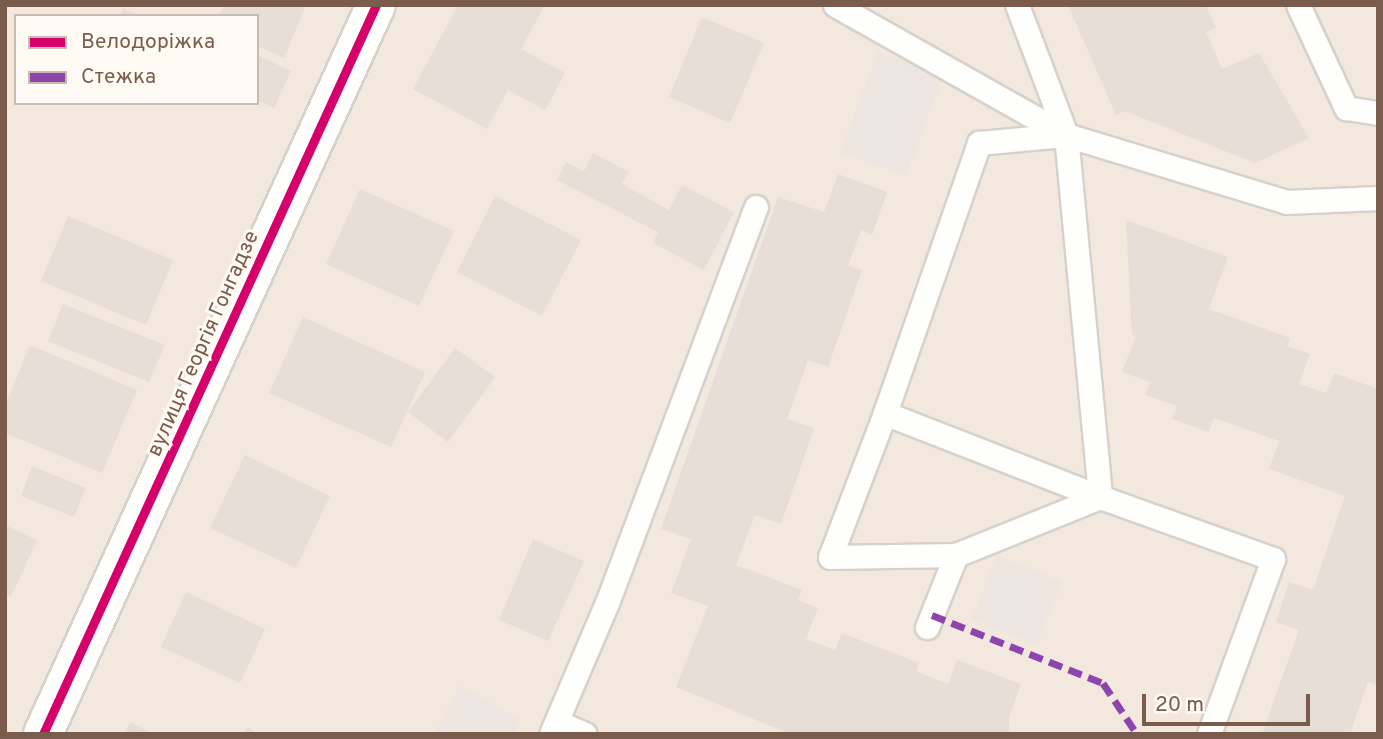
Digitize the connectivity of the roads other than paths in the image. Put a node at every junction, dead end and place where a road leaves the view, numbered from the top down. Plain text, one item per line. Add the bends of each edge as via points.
1 (376, 5) edge
2 (835, 5) edge
3 (1017, 5) edge
4 (1298, 5) edge
5 (1378, 113) edge
6 (1066, 135) junction
7 (1378, 198) edge
8 (756, 207) dead end
9 (885, 413) junction
10 (1100, 497) junction
11 (956, 555) junction
12 (927, 627) dead end
13 (554, 728) edge
14 (43, 734) edge
15 (585, 734) edge
16 (1209, 734) edge

1 - 14 street, вулиця Георгія Гонгадзе
2 - 6 lane
3 - 6 lane
4 - 5 lane via 1346,108
6 - 7 lane via 1286,202
6 - 9 lane via 979,143
6 - 10 lane
8 - 13 lane
9 - 10 lane
9 - 11 lane via 830,557
10 - 11 lane
10 - 16 lane via 1273,559
11 - 12 lane
13 - 15 lane

